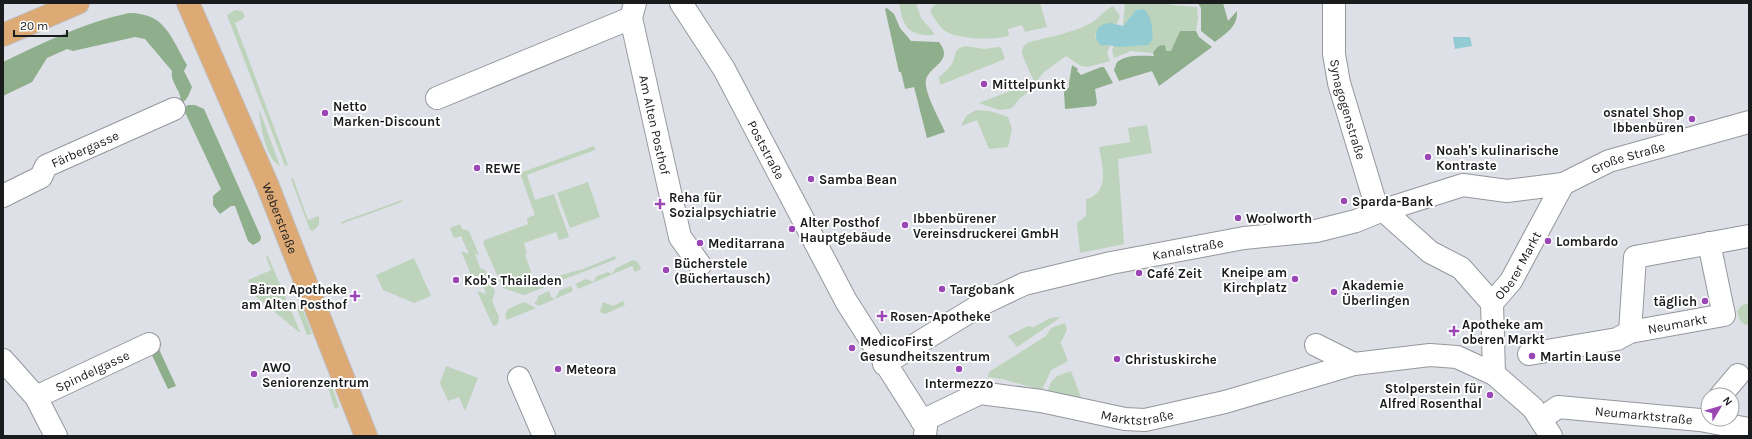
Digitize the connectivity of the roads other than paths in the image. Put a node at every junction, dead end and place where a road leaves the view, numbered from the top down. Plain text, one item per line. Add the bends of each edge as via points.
1 (78, 3) edge
2 (188, 3) edge
3 (681, 3) edge
4 (1334, 3) edge
5 (633, 11) edge
6 (3, 36) edge
7 (437, 98) dead end
8 (174, 109) dead end
9 (1749, 122) edge
10 (1563, 184) junction
11 (1503, 190) junction
12 (3, 196) edge
13 (1381, 211) junction
14 (1548, 211) junction
15 (1749, 236) edge
16 (1709, 243) junction
17 (700, 265) dead end
18 (1492, 303) junction
19 (1630, 332) junction
20 (149, 344) dead end
21 (1316, 345) dead end
22 (1529, 354) dead end
23 (3, 360) edge
24 (884, 364) junction
25 (1354, 364) junction
26 (1494, 374) junction
27 (1738, 375) dead end
28 (519, 378) dead end
29 (1728, 387) edge
30 (36, 397) junction
31 (1700, 415) edge
32 (1546, 428) edge
33 (928, 431) edge
34 (56, 436) edge
35 (366, 436) edge
36 (544, 436) edge

1 - 6 main road
2 - 35 main road, Weberstraße via 268,184
3 - 24 street, Poststraße via 724,69 846,301
4 - 13 street, Synagogenstraße via 1334,54 1339,83
5 - 7 street
5 - 17 street, Am Alten Posthof via 680,237
8 - 12 street, Färbergasse via 46,166 41,178
9 - 10 street, Große Straße via 1609,161
10 - 11 street, Große Straße
10 - 14 street, Oberer Markt
11 - 13 street, Kanalstraße via 1463,185
11 - 14 street
13 - 18 street via 1430,252 1461,268
13 - 24 street, Kanalstraße via 1356,221 1316,231 1244,238 1111,263 1024,284 982,304
14 - 18 street, Oberer Markt via 1511,281
15 - 16 street
16 - 19 street via 1635,257
16 - 19 street, Neumarkt via 1724,315
18 - 26 street, Oberer Markt
19 - 22 street, Neumarkt via 1617,339
20 - 30 street, Spindelgasse
21 - 25 street
23 - 30 street
24 - 33 street, Poststraße
25 - 26 street, Marktstraße via 1430,355 1457,357
25 - 33 street, Marktstraße via 1225,402 1144,420 1125,419 1041,401 980,393
26 - 32 street via 1533,408
27 - 29 street
28 - 36 street
30 - 34 street
31 - 32 street, Neumarktstraße via 1558,407 1550,411

